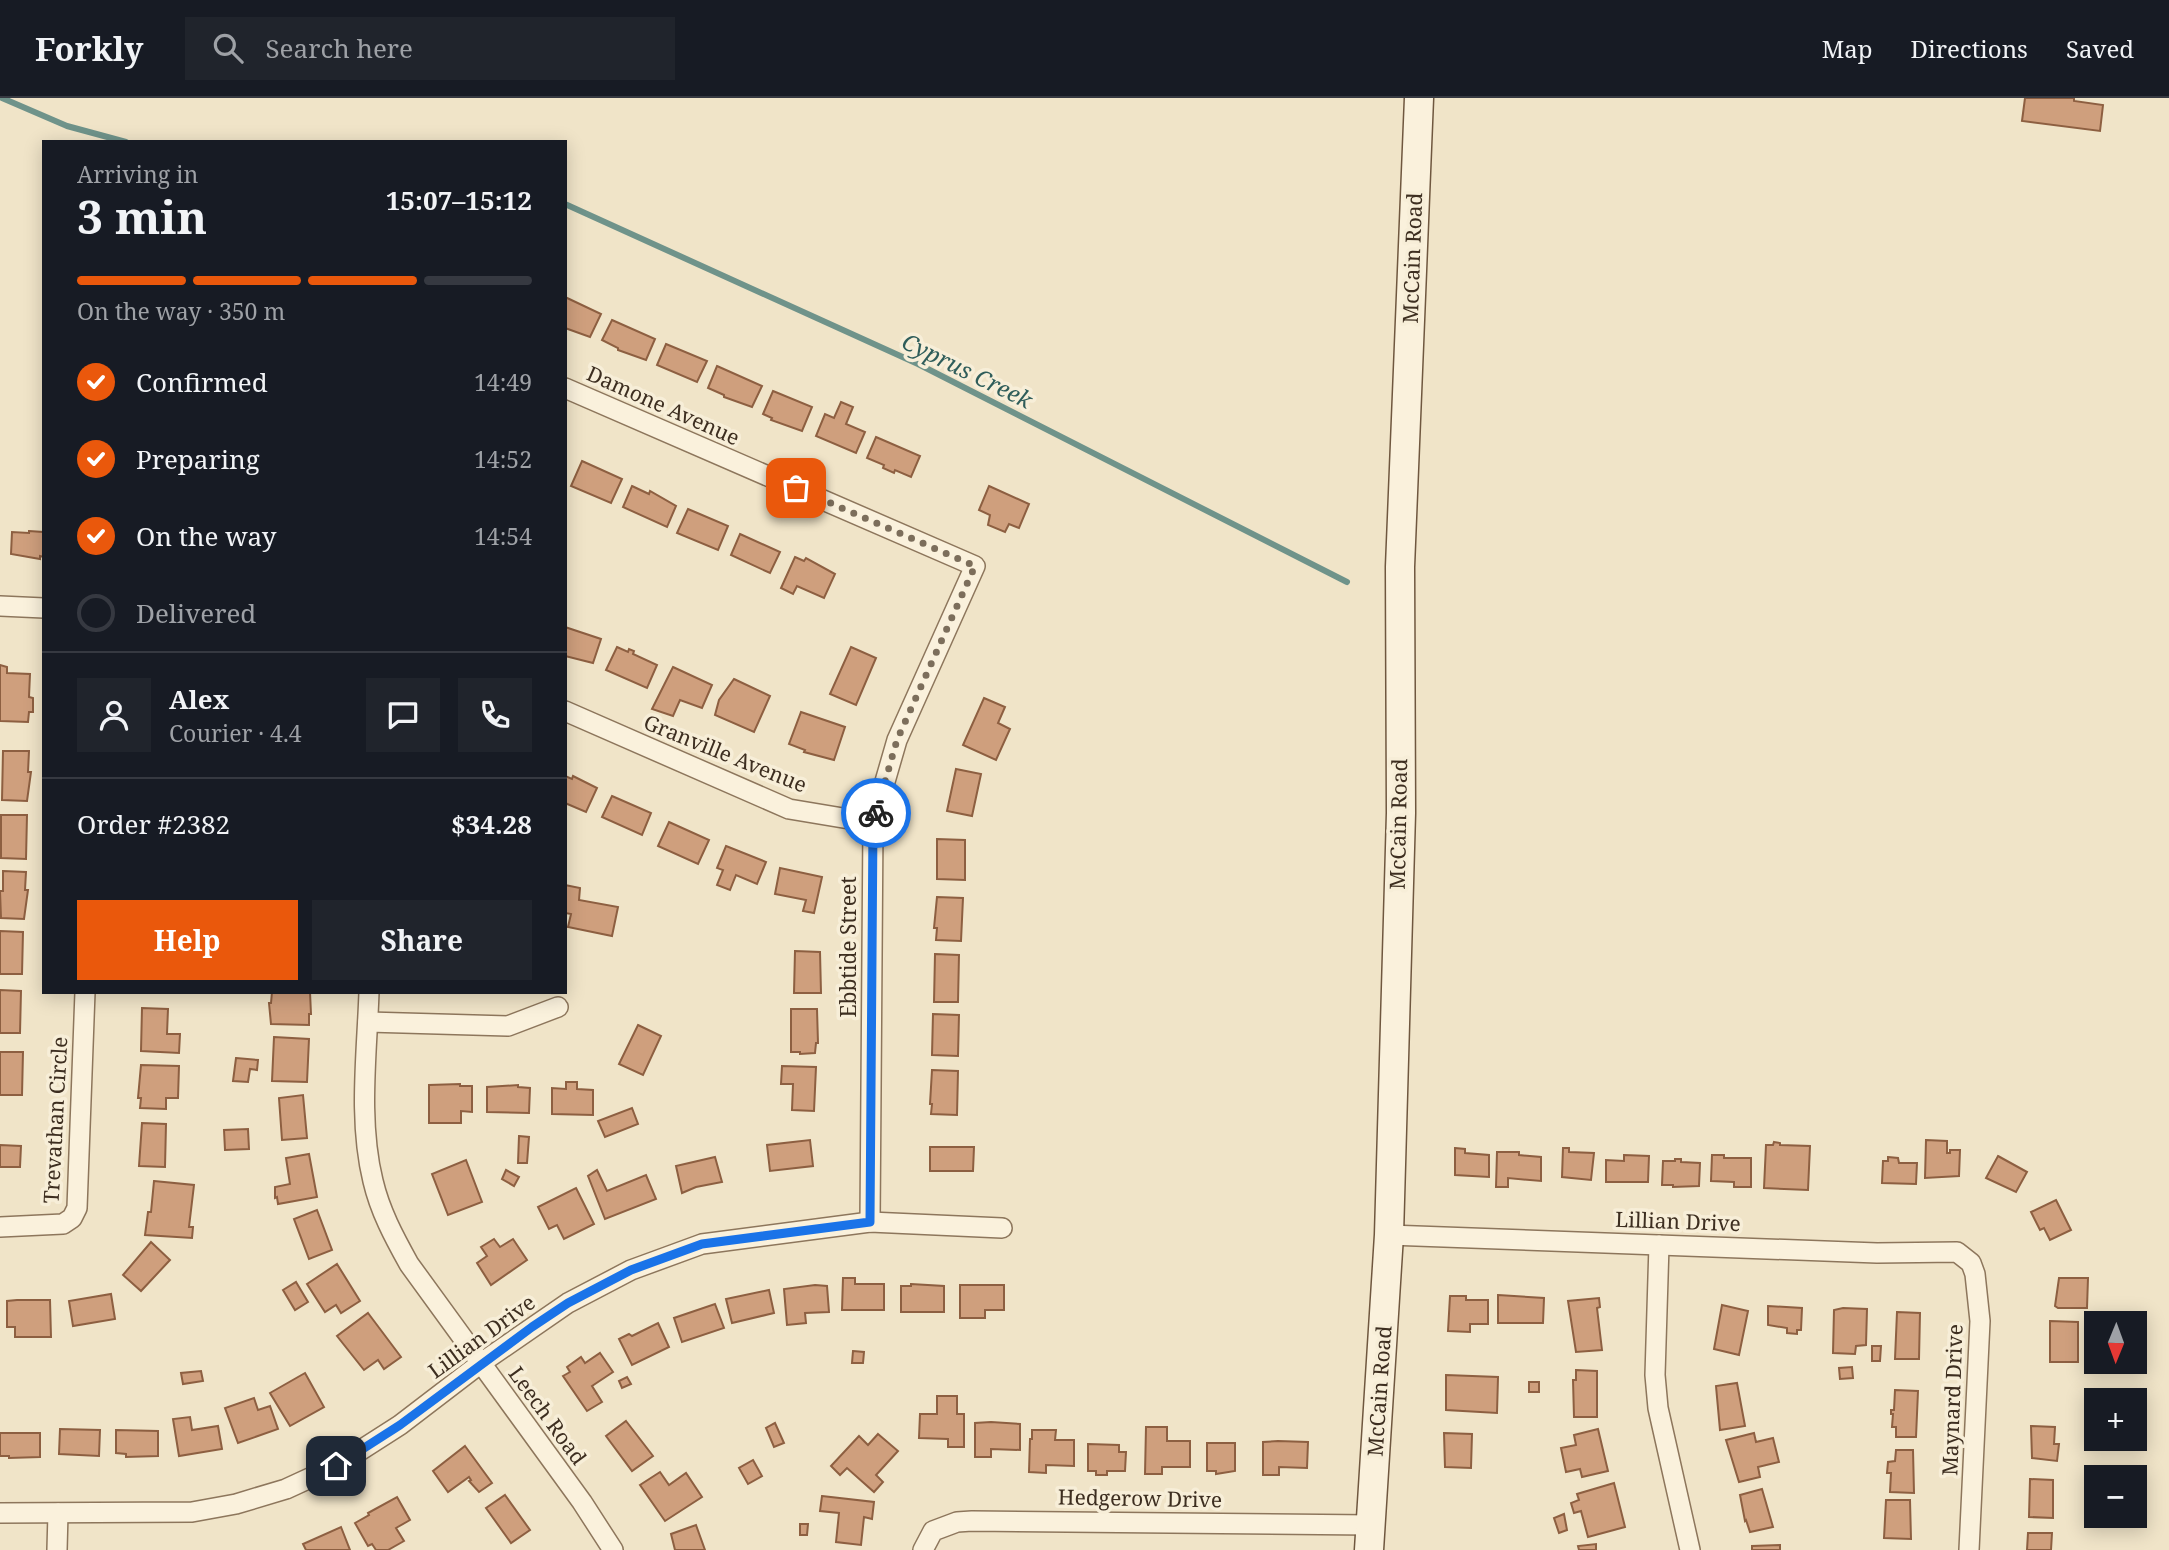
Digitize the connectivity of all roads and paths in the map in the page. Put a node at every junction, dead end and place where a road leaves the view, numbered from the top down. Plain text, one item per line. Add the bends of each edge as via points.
1 (1419, 98) edge
2 (567, 389) edge
3 (975, 566) joint
4 (0, 606) edge
5 (42, 608) edge
6 (567, 712) edge
7 (873, 823) junction
8 (85, 994) edge
9 (369, 994) edge
10 (558, 1007) dead end
11 (369, 1021) junction
12 (870, 1222) junction
13 (0, 1227) edge
14 (1002, 1228) dead end
15 (1389, 1235) junction
16 (1659, 1245) junction
17 (1965, 1256) joint
18 (481, 1363) junction
19 (0, 1513) edge
20 (58, 1513) junction
21 (1370, 1537) edge
22 (57, 1550) edge
23 (613, 1550) edge
24 (923, 1550) edge
25 (1690, 1550) edge
26 (1969, 1550) edge

1 - 15 street, McCain Road via 1400,567 1401,813
2 - 3 street, Damone Avenue
3 - 7 street, Ebbtide Street via 897,740
4 - 5 street
6 - 7 street, Granville Avenue via 789,809
7 - 12 street, Ebbtide Street
8 - 13 street, Trevathan Circle via 72,1219 41,1227
9 - 11 street, Leech Road
10 - 11 street via 509,1026
11 - 18 street, Leech Road via 367,1140 379,1202 409,1264
12 - 14 street, Lillian Drive
12 - 18 street, Lillian Drive via 702,1244 662,1258 568,1303
15 - 16 street, Lillian Drive
15 - 21 street, McCain Road
16 - 17 street, Lillian Drive via 1957,1252
16 - 25 street via 1658,1408
17 - 26 street, Maynard Drive via 1975,1274 1980,1321
18 - 20 street, Lillian Drive via 347,1460 286,1489 192,1512
18 - 23 street, Leech Road
19 - 20 street, Lillian Drive
20 - 22 street
21 - 24 street, Hedgerow Drive via 972,1521 933,1531

